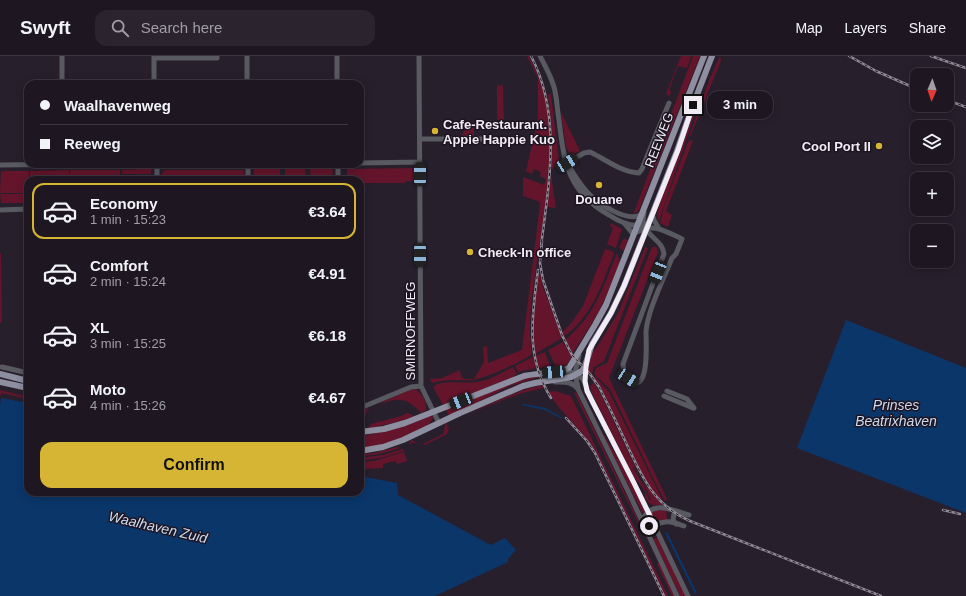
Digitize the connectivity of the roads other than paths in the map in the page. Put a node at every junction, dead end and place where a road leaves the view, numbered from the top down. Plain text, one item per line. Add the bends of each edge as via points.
1 (62, 56) edge
2 (217, 56) edge
3 (247, 56) edge
4 (337, 56) edge
5 (420, 56) edge
6 (540, 56) edge
7 (704, 56) edge
8 (712, 56) edge
9 (154, 57) edge
10 (189, 57) edge
11 (62, 80) edge
12 (154, 80) edge
13 (247, 80) edge
14 (338, 80) edge
15 (669, 103) dead end
16 (420, 139) junction
17 (483, 139) dead end
18 (364, 162) edge
19 (420, 162) junction
20 (567, 163) junction
21 (0, 165) edge
22 (24, 165) edge
23 (24, 209) edge
24 (0, 210) edge
25 (643, 211) junction
26 (652, 213) junction
27 (624, 223) junction
28 (645, 227) junction
29 (659, 229) junction
30 (633, 234) junction
31 (579, 351) junction
32 (586, 362) junction
33 (2, 367) dead end
34 (560, 371) junction
35 (24, 372) edge
36 (0, 374) edge
37 (575, 375) junction
38 (24, 380) edge
39 (0, 382) edge
40 (584, 382) junction
41 (535, 383) junction
42 (421, 386) junction
43 (576, 386) junction
44 (24, 387) edge
45 (667, 391) dead end
46 (664, 396) dead end
47 (364, 406) edge
48 (434, 412) junction
49 (439, 423) junction
50 (364, 432) edge
51 (364, 450) edge
52 (644, 503) junction
53 (654, 508) junction
54 (648, 511) junction
55 (643, 522) junction
56 (676, 524) junction
57 (655, 526) junction
58 (684, 526) dead end
59 (677, 596) edge
60 (688, 596) edge

1 - 11 street
2 - 10 street
3 - 13 street
4 - 14 street
5 - 16 street, SMIRNOFFWEG
6 - 20 street via 554,85
7 - 25 main road, REEWEG
8 - 26 main road, REEWEG
9 - 10 street
9 - 12 street
15 - 20 street, REEWEG via 639,173 610,163 590,152
16 - 17 street
16 - 19 street, SMIRNOFFWEG
18 - 19 street
19 - 42 street, SMIRNOFFWEG
20 - 25 street via 584,188 600,203 630,217 636,217
20 - 27 street via 569,175 586,199
21 - 22 street
23 - 24 street
25 - 28 main road, REEWEG
26 - 28 main road, REEWEG
26 - 29 street
27 - 28 street
27 - 30 street
28 - 29 street
28 - 29 street via 662,246 664,254 623,364 624,373 636,383 642,380 645,372 647,324 672,258 682,239
28 - 30 main road, REEWEG
28 - 30 street
28 - 32 main road, REEWEG via 618,298 592,344
30 - 31 main road, REEWEG via 606,305
31 - 34 main road, REEWEG via 570,366
31 - 37 street, REEWEG
32 - 37 main road, REEWEG via 584,368
32 - 40 street, REEWEG
33 - 35 street
34 - 37 street
34 - 48 main road via 535,373 519,378
36 - 38 main road
37 - 40 street
37 - 41 main road
37 - 43 street, REEWEG
39 - 44 main road
40 - 52 street, REEWEG
41 - 43 street via 561,382
41 - 49 main road via 517,388
42 - 47 street via 411,387
42 - 48 street, SMIRNOFFWEG
43 - 55 street, REEWEG
45 - 46 street via 687,399 694,408
48 - 49 street, SMIRNOFFWEG
48 - 50 main road via 402,424
49 - 51 main road via 391,444
52 - 53 street
52 - 54 street, REEWEG
53 - 54 street
53 - 56 street via 668,508 685,514 676,512 673,516
54 - 55 street
54 - 57 street, REEWEG
55 - 57 street
55 - 59 street, REEWEG
56 - 57 street via 663,522
56 - 58 street
57 - 60 street, REEWEG

